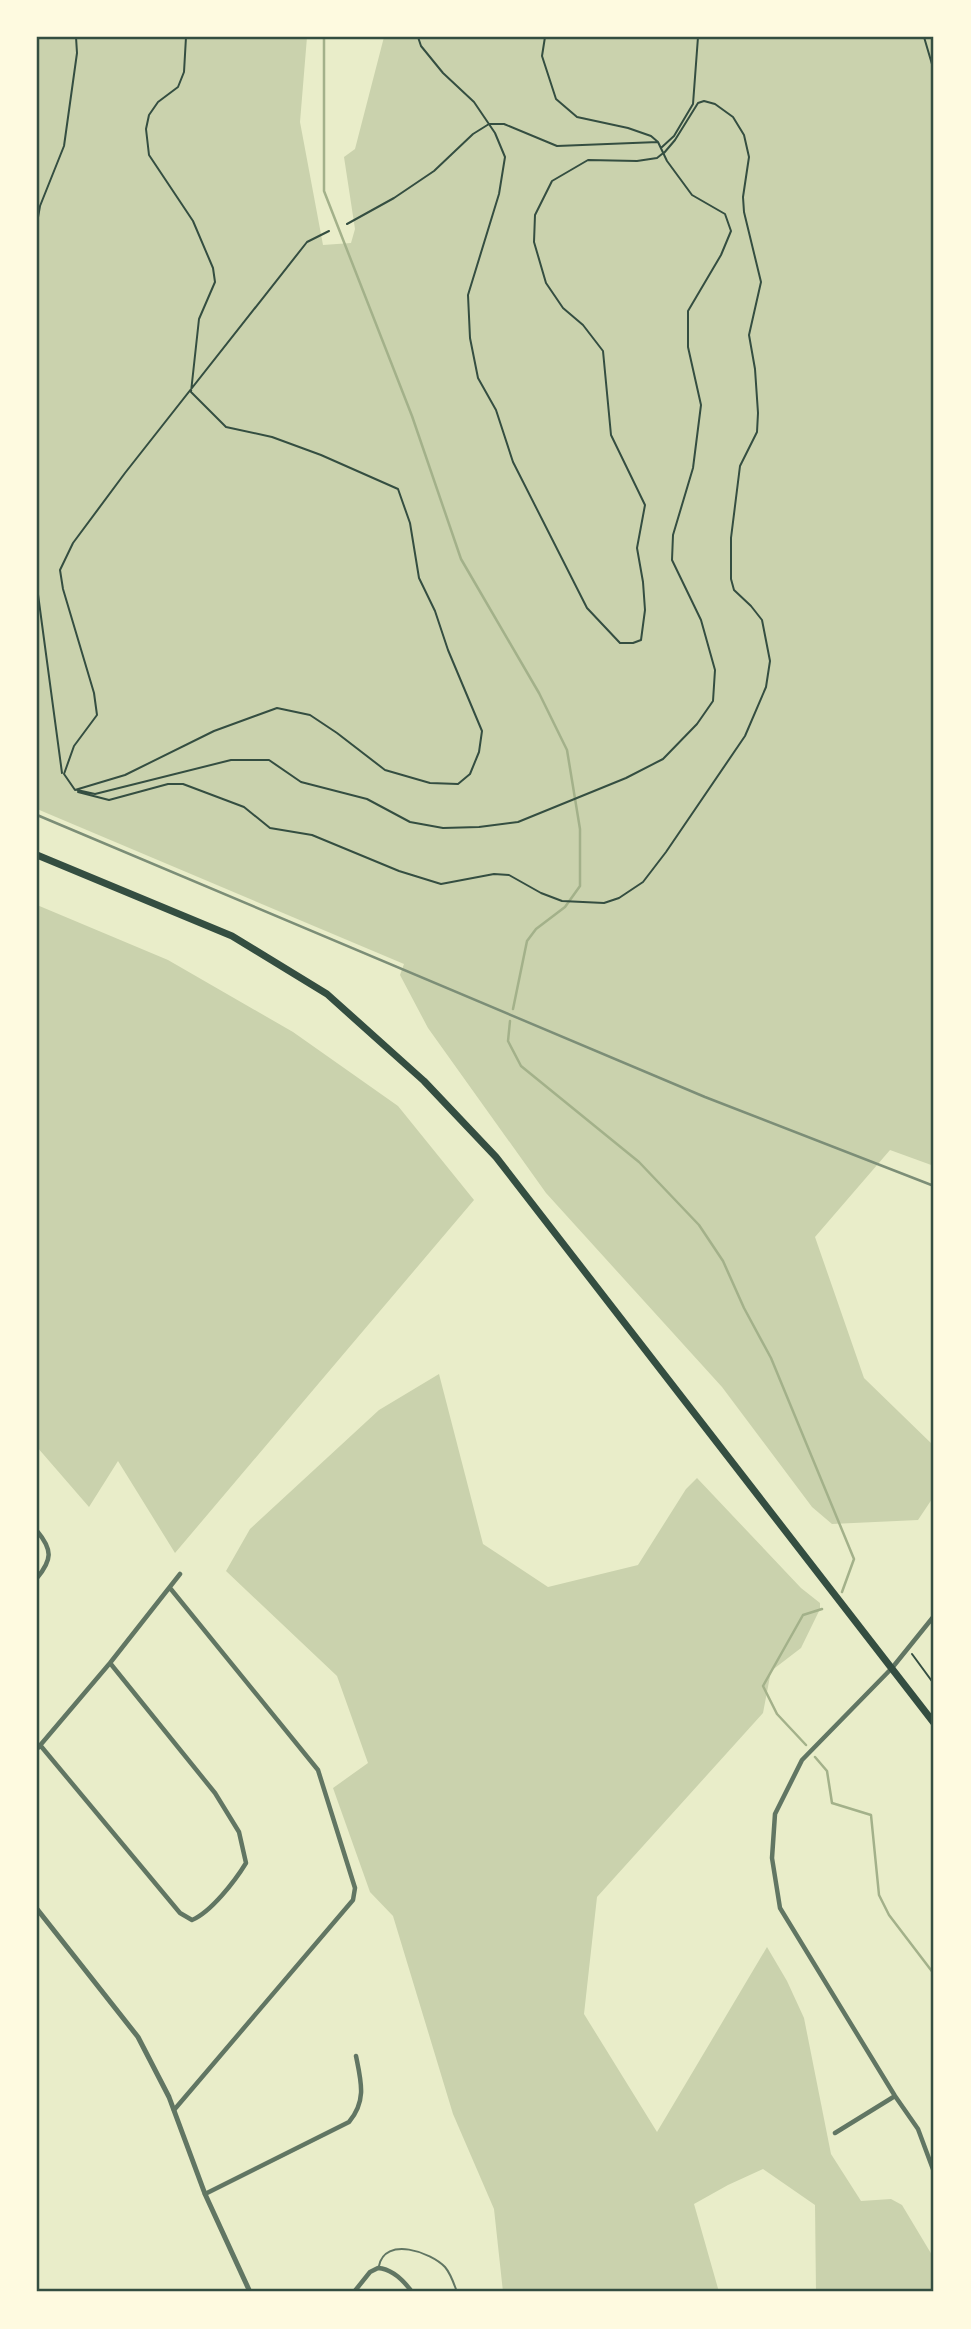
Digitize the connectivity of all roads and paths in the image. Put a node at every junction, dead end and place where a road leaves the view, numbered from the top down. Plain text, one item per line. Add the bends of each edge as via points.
1 (76, 37) edge
2 (186, 37) edge
3 (418, 37) edge
4 (545, 37) edge
5 (698, 37) edge
6 (924, 37) edge
7 (934, 71) edge
8 (489, 124) junction
9 (658, 142) junction
10 (660, 148) junction
11 (663, 153) junction
12 (37, 223) edge
13 (347, 224) dead end
14 (329, 232) dead end
15 (191, 392) junction
16 (37, 587) edge
17 (75, 790) junction
18 (37, 855) edge
19 (37, 1531) edge
20 (180, 1574) dead end
21 (37, 1578) edge
22 (170, 1588) junction
23 (934, 1616) edge
24 (908, 1649) junction
25 (110, 1663) junction
26 (892, 1668) junction
27 (934, 1684) edge
28 (934, 1723) edge
29 (38, 1747) edge
30 (37, 1909) edge
31 (356, 2056) dead end
32 (895, 2096) junction
33 (174, 2110) junction
34 (835, 2133) dead end
35 (934, 2172) edge
36 (205, 2194) junction
37 (378, 2268) junction
38 (250, 2292) edge
39 (354, 2292) edge
40 (412, 2292) edge
41 (457, 2292) edge

1 - 12 path via 64,146
2 - 15 path via 184,72 178,87 158,102 146,129 149,155 194,221 213,268 215,282 199,319
3 - 8 path
4 - 9 path via 542,56 556,99 578,117 628,128
5 - 10 path via 693,104 674,136
6 - 7 path
8 - 9 path via 504,124 557,146
8 - 11 path via 505,157 499,194 468,295 478,378 496,410 513,462 587,608 620,643 641,640 645,622 637,548 645,505 611,435 603,351 563,309 546,283 534,242 535,215 552,181 588,160 638,161
8 - 13 path via 434,171
9 - 10 path
10 - 11 path
11 - 17 path via 692,195 725,214 732,231 688,312 688,346 701,405 693,468 673,535 672,560 701,620 715,670 713,701 697,724 663,760 626,778 518,821 479,827 443,828 410,822 367,799 301,782 269,760 231,760 94,794
11 - 17 path via 704,101 715,103 733,117 744,135 748,156 744,212 761,282 748,335 758,413 757,432 740,466 731,579 734,590 762,620 770,661 766,687 745,736 643,882 604,903 562,901 509,875 441,884 313,835 270,828 244,807 183,784 109,800
14 - 15 path via 307,242
15 - 17 path via 73,543 60,570 97,715 74,746 64,774
15 - 17 path via 226,427 272,437 398,489 410,523 419,578 482,731 479,752 470,774 458,784 430,783 385,770 310,715 277,708 214,731 125,775
16 - 17 path via 60,771
18 - 26 main road via 232,936 327,994 425,1081 496,1157
19 - 21 street via 50,1556
20 - 22 street
22 - 25 street
22 - 33 street via 318,1770 355,1888 353,1900
23 - 24 street
24 - 26 street
24 - 27 path
25 - 29 street
25 - 29 street via 215,1793 239,1832 246,1863 238,1877 200,1916 192,1920 180,1913
26 - 28 main road
26 - 32 street via 802,1760 775,1814 772,1858 780,1908
30 - 33 street via 138,2037
31 - 36 street via 361,2095 359,2110 349,2122
32 - 34 street
32 - 35 street via 918,2129
33 - 36 street
36 - 38 street
37 - 39 street
37 - 40 street via 391,2272
37 - 41 lane via 390,2251 419,2252 445,2267

